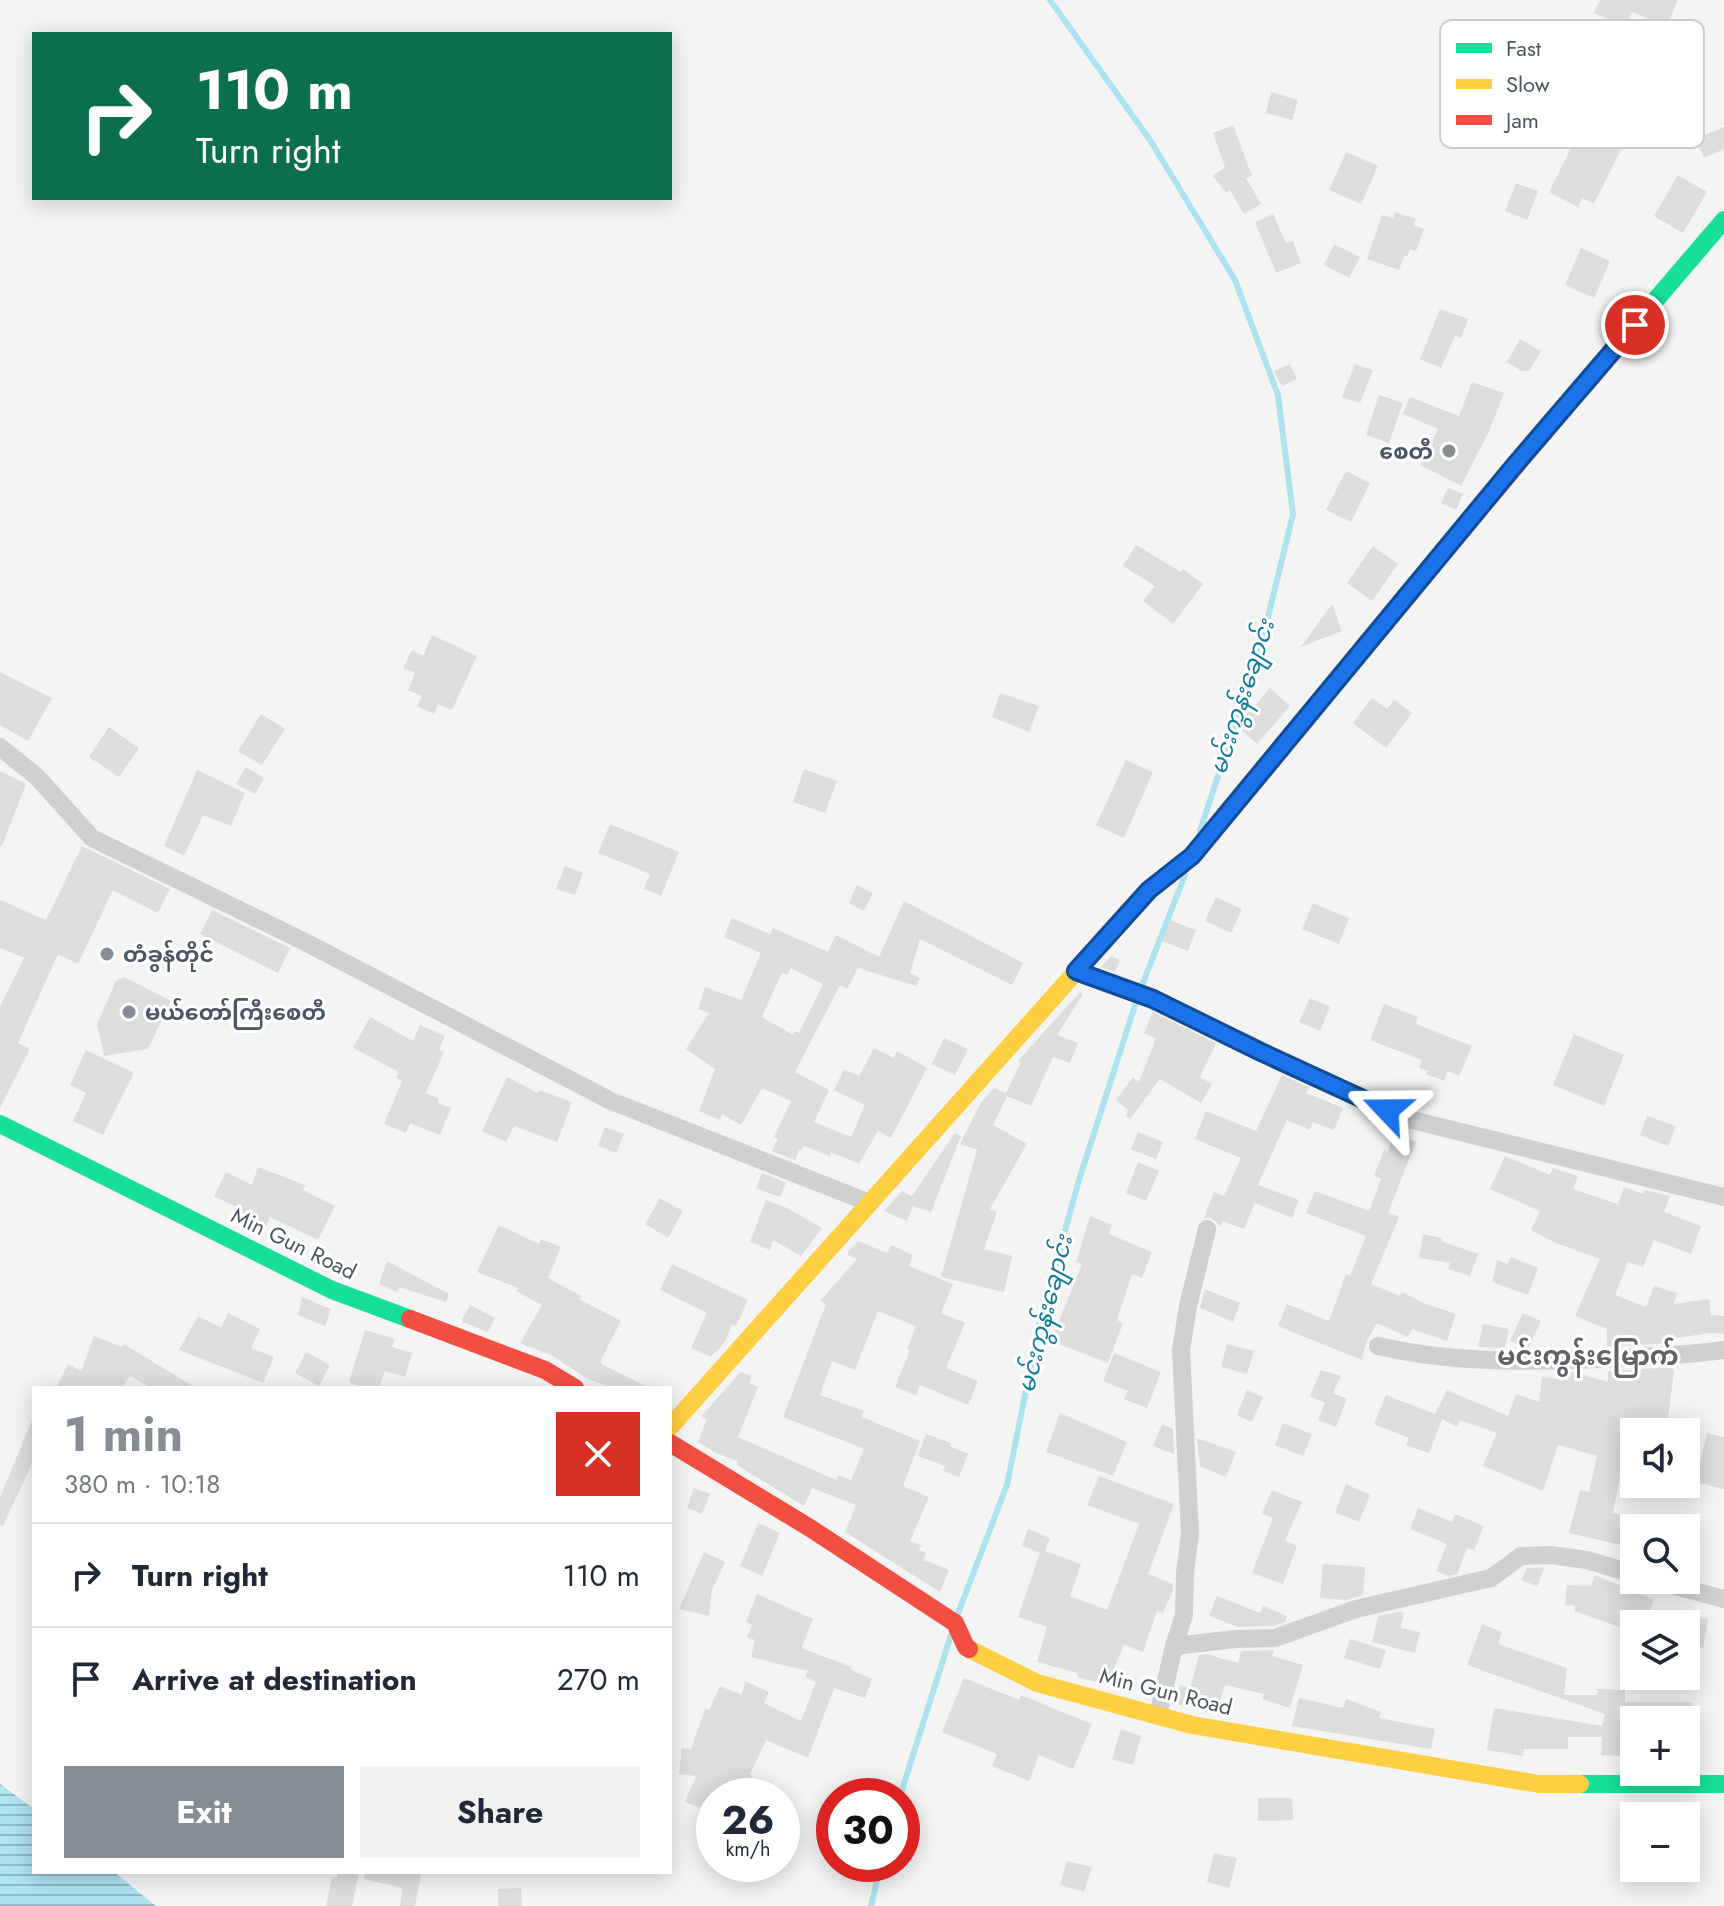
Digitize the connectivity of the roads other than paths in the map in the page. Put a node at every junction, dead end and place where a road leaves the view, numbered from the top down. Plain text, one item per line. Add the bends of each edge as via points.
1 (1724, 220) edge
2 (0, 747) edge
3 (1076, 971) junction
4 (0, 1124) edge
5 (1724, 1197) edge
6 (870, 1203) junction
7 (1207, 1229) dead end
8 (1378, 1346) dead end
9 (1724, 1350) edge
10 (572, 1386) edge
11 (672, 1425) edge
12 (672, 1444) edge
13 (1620, 1570) edge
14 (1700, 1592) edge
15 (1724, 1599) edge
16 (1174, 1646) junction
17 (1158, 1716) junction
18 (1724, 1784) edge

1 - 3 street via 1192,856 1149,890
2 - 6 street via 37,777 92,838 611,1101
3 - 5 street via 1153,999 1408,1119
3 - 6 street
4 - 10 street, Min Gun Road via 332,1290 545,1370
6 - 11 street
7 - 16 street via 1181,1350 1190,1533 1184,1615
8 - 9 street via 1418,1355 1519,1362
12 - 17 street, Min Gun Road via 955,1623 966,1647 1037,1683
13 - 16 street via 1587,1560 1521,1556 1491,1578 1356,1609 1275,1638
14 - 15 street
16 - 17 street
17 - 18 street, Min Gun Road via 1539,1784

